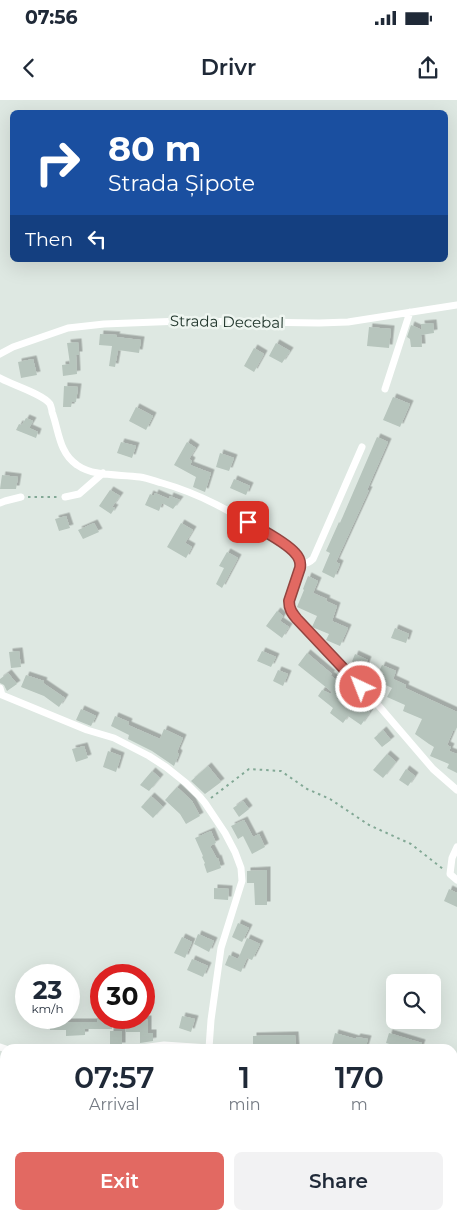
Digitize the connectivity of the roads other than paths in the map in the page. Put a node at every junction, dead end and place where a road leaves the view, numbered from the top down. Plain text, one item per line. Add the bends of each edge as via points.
1 (457, 305) edge
2 (410, 312) junction
3 (0, 354) edge
4 (0, 378) edge
5 (385, 389) dead end
6 (362, 447) dead end
7 (103, 474) junction
8 (20, 497) road end
9 (65, 497) road end
10 (0, 503) edge
11 (301, 563) junction
12 (0, 688) edge
13 (457, 790) edge
14 (457, 847) edge
15 (457, 880) edge
16 (212, 1044) edge

1 - 2 street, Strada Decebal
2 - 3 street, Strada Decebal via 348,322 104,324 68,328
2 - 5 street
4 - 7 street via 42,397 50,404 67,456 78,466
6 - 11 street via 313,559 306,564
7 - 9 street via 79,494
7 - 11 street via 140,477 206,498 279,541 294,552
8 - 10 street
11 - 13 street via 289,601 292,613 434,769
12 - 16 street via 2,695 114,738 150,756 186,783 205,803 225,833 241,868 242,881 220,948 211,1020
14 - 15 street via 450,874

